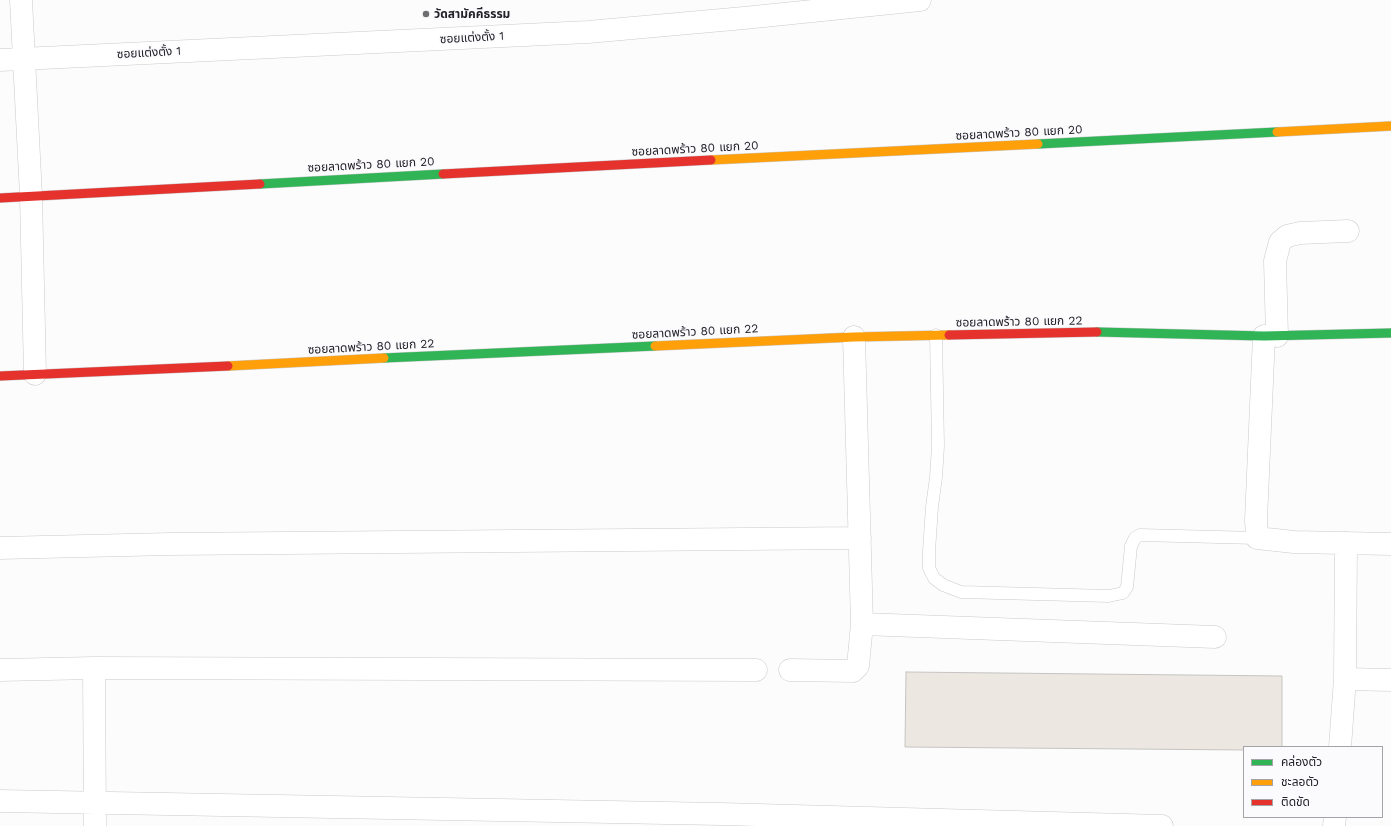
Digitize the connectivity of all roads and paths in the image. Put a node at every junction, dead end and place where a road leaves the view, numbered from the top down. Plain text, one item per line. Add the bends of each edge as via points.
1 (21, 0) edge
2 (920, 0) edge
3 (24, 59) junction
4 (0, 60) edge
5 (1391, 126) edge
6 (31, 196) junction
7 (0, 198) edge
8 (1348, 231) dead end
9 (1391, 333) edge
10 (936, 335) junction
11 (1270, 336) junction
12 (854, 337) junction
13 (34, 374) junction
14 (0, 376) edge
15 (860, 538) junction
16 (1257, 538) junction
17 (1346, 543) junction
18 (1391, 544) edge
19 (0, 548) edge
20 (862, 624) junction
21 (1215, 638) dead end
22 (94, 668) junction
23 (0, 670) edge
24 (756, 670) dead end
25 (790, 670) dead end
26 (1344, 679) junction
27 (1391, 680) edge
28 (1340, 746) edge
29 (0, 801) edge
30 (95, 802) junction
31 (95, 826) edge
32 (1162, 826) edge

1 - 3 street
2 - 3 street, ซอยแต่งตั้ง 1 via 588,32
3 - 4 street, ซอยแต่งตั้ง 1
3 - 6 street
5 - 6 street, ซอยลาดพร้าว 80 แยก 20
6 - 7 street, ซอยลาดพร้าว 80 แยก 20
6 - 13 street
8 - 11 street via 1300,233 1287,236 1280,242 1275,261
9 - 11 street, ซอยลาดพร้าว 80 แยก 22
10 - 11 street, ซอยลาดพร้าว 80 แยก 22 via 1097,332
10 - 12 street, ซอยลาดพร้าว 80 แยก 22
10 - 16 lane via 938,446 929,568 934,578 943,585 961,592 1109,596 1123,593 1127,587 1131,546 1140,535
11 - 16 street via 1256,520
12 - 13 street, ซอยลาดพร้าว 80 แยก 22
12 - 15 street
13 - 14 street, ซอยลาดพร้าว 80 แยก 22
15 - 19 street via 186,543
15 - 20 street
16 - 17 street
17 - 18 street
17 - 26 street
20 - 21 street
20 - 25 street via 858,666 853,671
22 - 23 street
22 - 24 street
22 - 30 street
26 - 27 street
26 - 28 street
29 - 30 street
30 - 31 street
30 - 32 street

